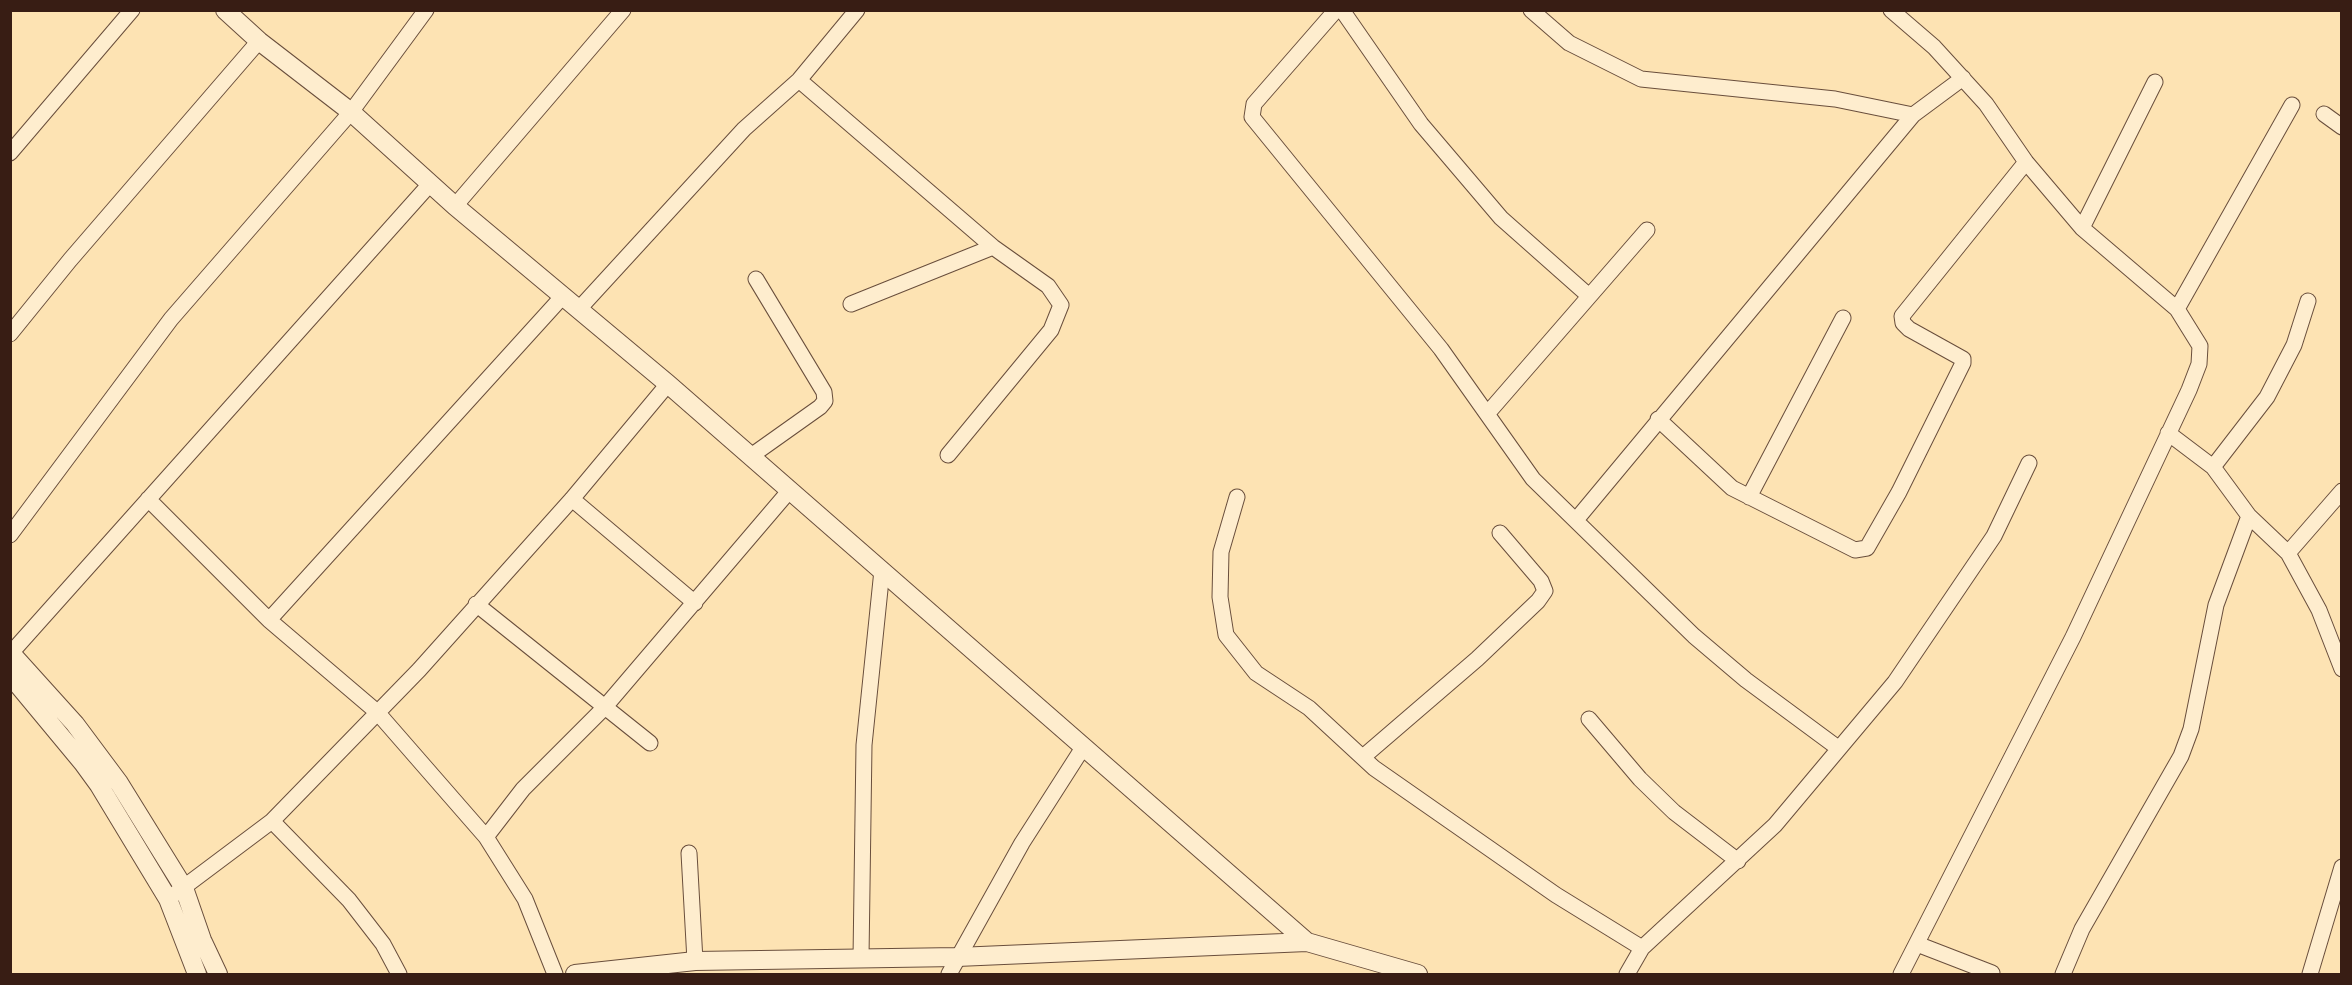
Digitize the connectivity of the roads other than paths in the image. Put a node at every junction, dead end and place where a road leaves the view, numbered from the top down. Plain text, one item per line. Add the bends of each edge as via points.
1 (132, 10) edge
2 (225, 10) edge
3 (426, 10) edge
4 (622, 10) edge
5 (857, 10) edge
6 (1336, 10) edge
7 (1342, 10) edge
8 (1530, 10) edge
9 (1891, 10) edge
10 (259, 41) junction
11 (1963, 78) junction
12 (799, 80) junction
13 (2155, 82) dead end
14 (2292, 105) dead end
15 (351, 112) junction
16 (2324, 114) dead end
17 (1913, 115) junction
18 (2342, 127) edge
19 (10, 153) edge
20 (2026, 162) junction
21 (430, 184) junction
22 (455, 206) junction
23 (2082, 228) junction
24 (1647, 230) dead end
25 (993, 247) junction
26 (756, 279) dead end
27 (562, 296) junction
28 (1589, 296) junction
29 (2308, 301) dead end
30 (851, 304) dead end
31 (2177, 309) junction
32 (579, 310) junction
33 (1843, 318) dead end
34 (10, 334) edge
35 (668, 384) junction
36 (1487, 414) junction
37 (1658, 419) junction
38 (2168, 434) junction
39 (948, 454) dead end
40 (752, 456) junction
41 (2029, 463) dead end
42 (2213, 467) junction
43 (790, 490) junction
44 (2342, 491) edge
45 (1237, 497) dead end
46 (1749, 497) junction
47 (572, 499) junction
48 (148, 500) junction
49 (2249, 516) junction
50 (1575, 520) junction
51 (1500, 532) dead end
52 (10, 534) edge
53 (2288, 553) junction
54 (882, 570) junction
55 (695, 603) junction
56 (477, 604) junction
57 (269, 620) junction
58 (11, 652) edge
59 (2342, 669) edge
60 (10, 675) edge
61 (604, 708) junction
62 (376, 712) junction
63 (1589, 719) dead end
64 (650, 743) dead end
65 (1084, 746) junction
66 (1838, 747) junction
67 (1363, 757) junction
68 (272, 821) junction
69 (486, 837) junction
70 (689, 854) dead end
71 (1738, 861) junction
72 (2342, 867) edge
73 (184, 888) junction
74 (168, 899) junction
75 (1307, 942) junction
76 (1917, 944) junction
77 (1642, 948) junction
78 (957, 957) junction
79 (861, 958) junction
80 (695, 961) junction
81 (1992, 974) edge
82 (197, 975) edge
83 (218, 975) edge
84 (399, 975) edge
85 (555, 975) edge
86 (575, 975) edge
87 (949, 975) edge
88 (1418, 975) edge
89 (1627, 975) edge
90 (1901, 975) edge
91 (2063, 975) edge
92 (2310, 975) edge

1 - 19 street
2 - 10 street
3 - 15 street
4 - 22 street
5 - 12 street
6 - 36 street via 1254,104 1252,117 1441,349
7 - 28 street via 1421,124 1501,218
8 - 17 street via 1569,43 1641,79 1835,99
9 - 11 street
10 - 15 street
10 - 34 street
11 - 17 street
11 - 20 street
12 - 25 street
12 - 32 street via 744,129
13 - 23 street
14 - 31 street
15 - 21 street
15 - 52 street via 171,319
16 - 18 street
17 - 37 street
20 - 23 street
20 - 46 street via 1902,316 1909,329 1963,359 1963,363 1867,548 1855,550
21 - 22 street
21 - 48 street
22 - 27 street
23 - 31 street
24 - 28 street
25 - 30 street
25 - 39 street via 1048,286 1061,305 1052,330
26 - 40 street via 824,392 825,401
27 - 32 street
27 - 57 street
28 - 36 street
29 - 42 street via 2294,345 2267,397
31 - 38 street via 2200,346 2199,364
32 - 35 street
33 - 46 street
35 - 40 street
35 - 47 street
36 - 50 street via 1533,479
37 - 46 street via 1732,488
37 - 50 street
38 - 42 street
38 - 76 street via 2073,637
40 - 43 street
41 - 66 street via 1994,536 1949,605 1894,682
42 - 49 street
43 - 54 street
43 - 55 street
44 - 53 street
45 - 67 street via 1221,552 1220,597 1226,635 1256,673 1309,708
47 - 55 street
47 - 56 street
48 - 57 street
48 - 58 street
49 - 53 street
49 - 91 street via 2216,605 2191,729 2181,756 2082,929
50 - 66 street via 1694,636 1746,680
51 - 67 street via 1545,591 1477,660
53 - 59 street via 2319,610
54 - 65 street
54 - 79 street via 864,745
55 - 61 street
56 - 61 street
56 - 62 street
57 - 62 street
58 - 73 street via 95,750
60 - 74 street via 83,763
61 - 64 street
61 - 69 street via 523,789
62 - 68 street
62 - 69 street
63 - 71 street via 1674,812
65 - 75 street
65 - 78 street via 1022,843
66 - 71 street via 1775,825
67 - 77 street via 1556,895
68 - 73 street
68 - 84 street via 349,900 383,944
69 - 85 street via 525,899
70 - 80 street
71 - 77 street
72 - 92 street
73 - 74 street
73 - 83 street
74 - 82 street
75 - 78 street
75 - 88 street
76 - 81 street
76 - 90 street
77 - 89 street
78 - 79 street
78 - 87 street
79 - 80 street
80 - 86 street

